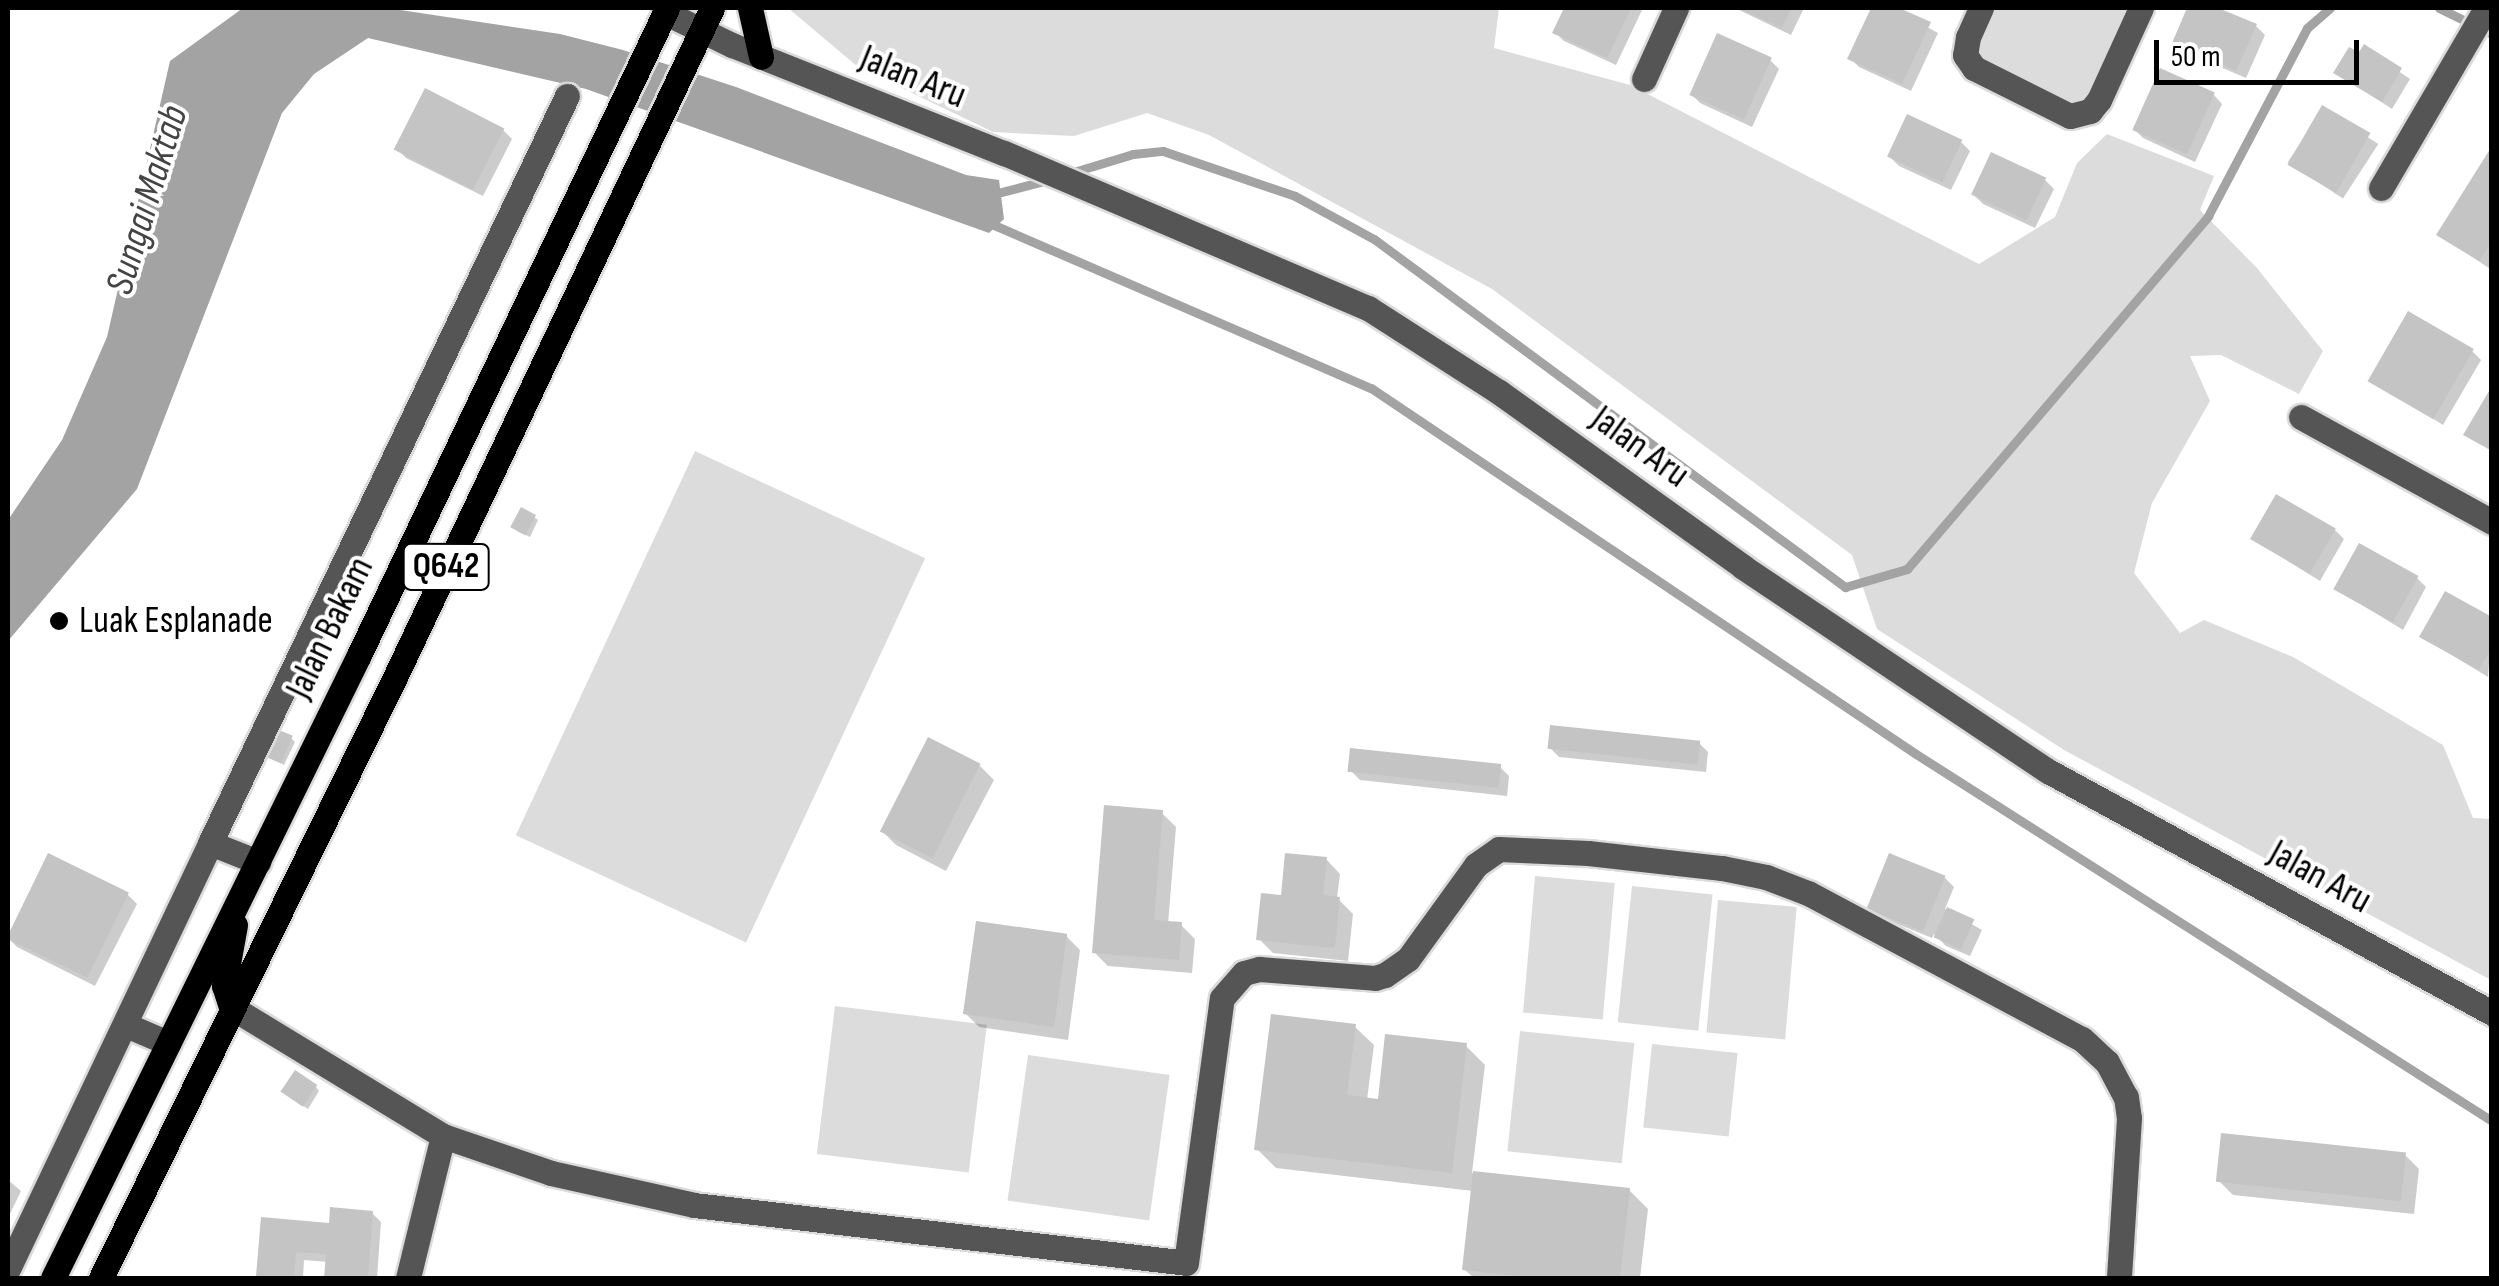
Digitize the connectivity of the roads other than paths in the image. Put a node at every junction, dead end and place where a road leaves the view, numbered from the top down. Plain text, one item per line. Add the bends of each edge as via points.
1 (750, 8) edge
2 (1676, 8) edge
3 (1981, 8) edge
4 (2142, 8) edge
5 (666, 10) edge
6 (2484, 11) edge
7 (702, 27) edge
8 (761, 57) junction
9 (1644, 78) dead end
10 (567, 96) dead end
11 (2381, 188) dead end
12 (2301, 418) dead end
13 (2492, 522) edge
14 (210, 844) junction
15 (258, 862) junction
16 (232, 913) junction
17 (231, 1007) junction
18 (2492, 1013) edge
19 (126, 1025) junction
20 (168, 1044) junction
21 (443, 1136) junction
22 (8, 1269) edge
23 (53, 1278) edge
24 (101, 1278) edge
25 (408, 1278) edge
26 (2119, 1278) edge

1 - 8 main road
2 - 9 street
3 - 4 street via 1965,55 1974,68 2070,116 2090,111 2099,100
5 - 7 street, Jalan Aru
5 - 15 main road, Jalan Bakam / Q642
6 - 11 street
7 - 8 street, Jalan Aru
7 - 17 main road, Jalan Bakam / Q642
8 - 18 street, Jalan Aru via 1368,308 2048,772
10 - 14 street
12 - 13 street
14 - 15 street
14 - 19 street
15 - 16 main road, Jalan Bakam / Q642
16 - 17 main road via 224,986
16 - 20 main road, Jalan Bakam / Q642
17 - 21 street
17 - 24 main road, Jalan Bakam / Q642
19 - 20 street
19 - 22 street
20 - 23 main road, Jalan Bakam / Q642
21 - 25 street
21 - 26 street via 551,1173 694,1205 1186,1262 1222,998 1234,982 1259,969 1386,974 1408,959 1476,865 1499,849 1588,852 1766,877 2082,1039 2107,1062 2126,1097 2128,1192

